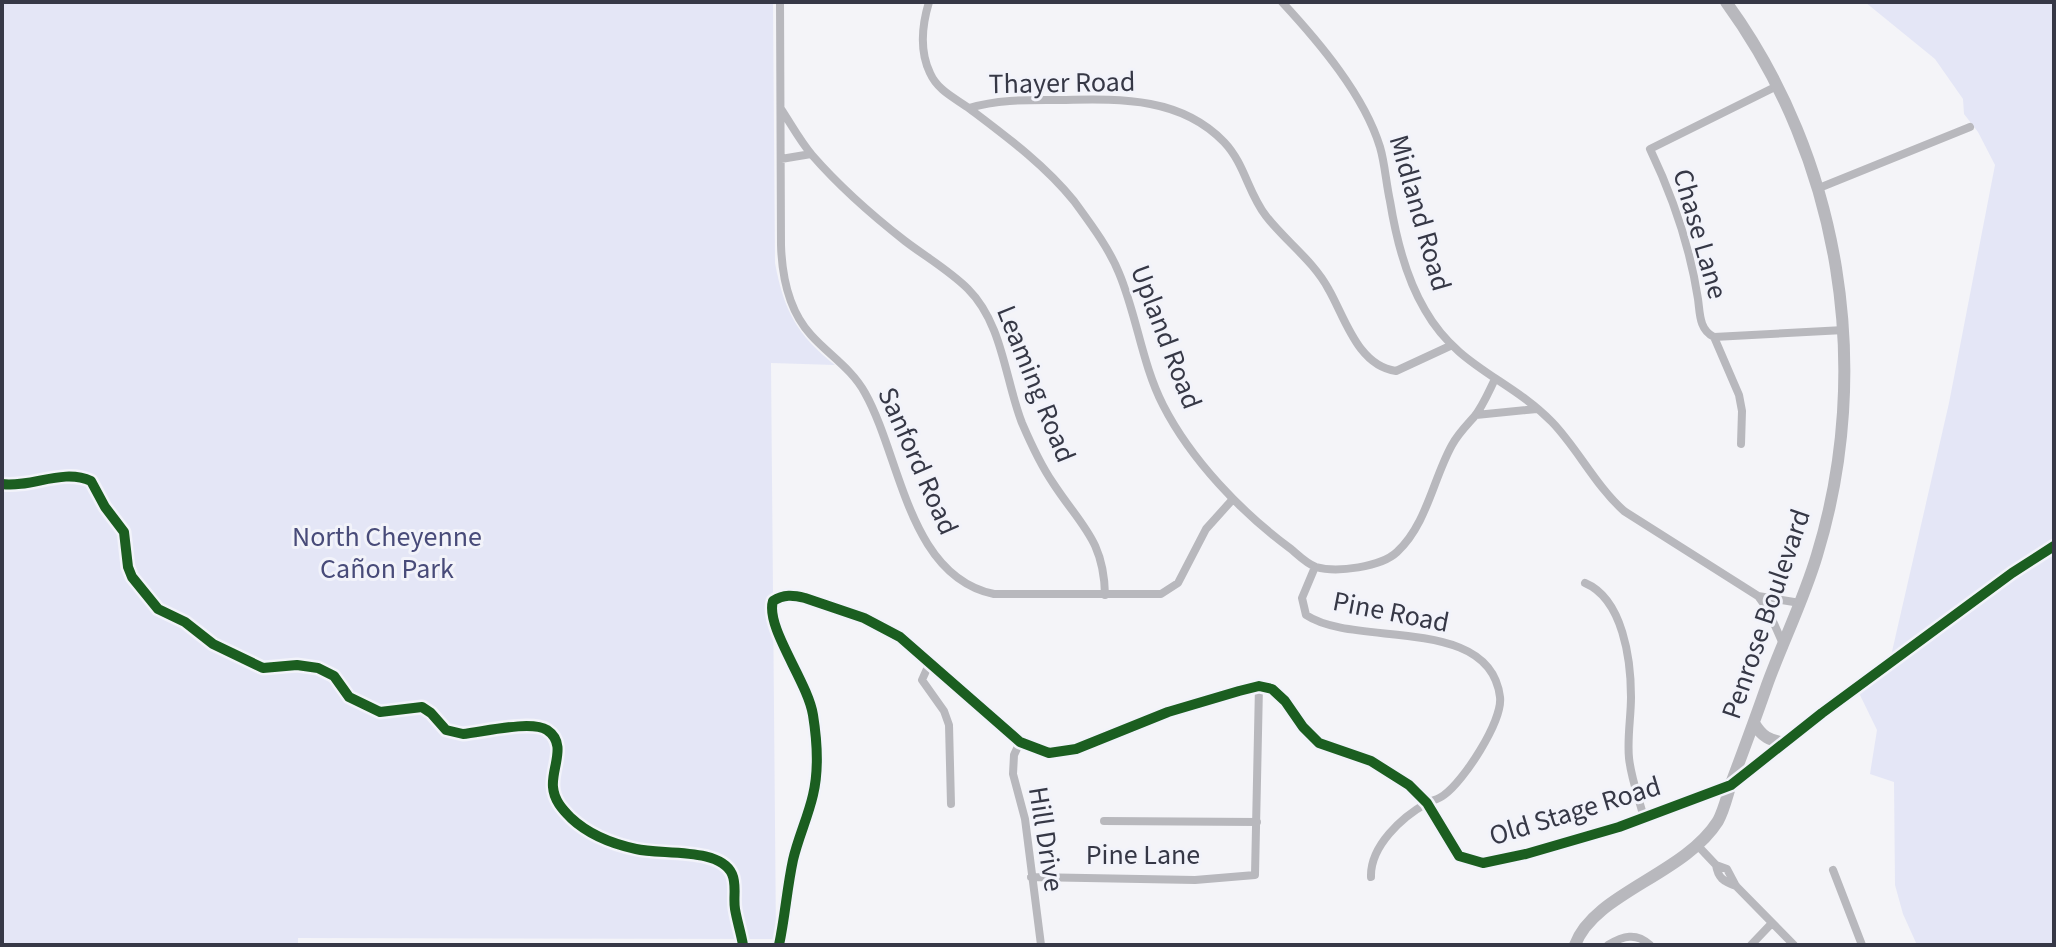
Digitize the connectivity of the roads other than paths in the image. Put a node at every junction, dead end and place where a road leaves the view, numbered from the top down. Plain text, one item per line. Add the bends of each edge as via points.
1 (780, 2) edge
2 (929, 2) edge
3 (1282, 2) edge
4 (1726, 2) edge
5 (1777, 86) junction
6 (969, 108) junction
7 (781, 109) junction
8 (1970, 127) dead end
9 (811, 154) junction
10 (781, 159) junction
11 (1819, 188) junction
12 (1844, 330) junction
13 (1714, 337) junction
14 (1450, 346) junction
15 (1495, 379) junction
16 (1537, 409) junction
17 (1476, 415) junction
18 (1741, 444) dead end
19 (2, 484) edge
20 (1233, 499) junction
21 (2054, 546) edge
22 (1315, 567) junction
23 (1585, 583) dead end
24 (1105, 595) junction
25 (1758, 596) junction
26 (1800, 603) junction
27 (1783, 644) junction
28 (930, 662) junction
29 (1259, 686) junction
30 (1754, 723) junction
31 (1020, 742) junction
32 (1785, 743) junction
33 (1731, 785) junction
34 (1427, 803) junction
35 (951, 804) dead end
36 (1644, 818) junction
37 (1104, 821) dead end
38 (1257, 822) junction
39 (1699, 847) junction
40 (1833, 870) dead end
41 (1031, 877) junction
42 (1371, 877) dead end
43 (1772, 923) junction
44 (743, 945) edge
45 (779, 945) edge
46 (1041, 945) edge
47 (1575, 945) edge
48 (1608, 945) edge
49 (1650, 945) edge
50 (1751, 945) edge
51 (1794, 945) edge
52 (1862, 945) edge

1 - 7 street, Sanford Road
2 - 6 street, Upland Road via 923,48 931,75 946,94
3 - 14 street, Midland Road via 1333,62 1368,120 1380,149 1411,280
4 - 5 street, Penrose Boulevard
5 - 11 street, Penrose Boulevard
5 - 13 street, Chase Lane via 1650,149 1688,250 1701,321
6 - 14 street, Thayer Road via 992,101 1108,99 1144,102 1184,114 1232,150 1259,207 1310,261 1371,360 1396,371
6 - 20 street, Upland Road via 1046,170 1088,220 1120,275 1162,404
7 - 9 street, Leaming Road
7 - 10 street, Sanford Road
8 - 11 street
9 - 10 street
9 - 24 street, Leaming Road via 977,300 997,340 1036,454 1096,545
10 - 24 street, Sanford Road via 782,268 788,294 810,334 863,390 903,494 943,565 961,582 994,594
11 - 12 street, Penrose Boulevard
12 - 13 street, Chase Lane
12 - 26 street, Penrose Boulevard via 1836,469 1818,553
13 - 18 street via 1739,395
14 - 15 street, Midland Road
15 - 16 street, Midland Road
15 - 17 street
16 - 17 street
16 - 25 street, Midland Road via 1624,511
17 - 22 street via 1460,431 1422,516 1400,550 1368,565
19 - 44 street via 70,476 91,481 124,532 128,567 151,602 213,644 263,668 318,668 334,676 349,697 380,712 422,707 454,733 533,725 547,730 557,742 556,798 575,821 622,846 701,855 729,868
20 - 22 street, Upland Road
20 - 24 street, Sanford Road via 1206,529 1170,590 1153,596
21 - 32 street
22 - 34 street, Pine Road via 1302,605 1312,619 1449,644 1480,659 1495,676 1501,709 1491,732 1453,787
23 - 36 street via 1600,589 1625,645 1631,699 1629,763
25 - 26 street, Midland Road
25 - 27 street, Midland Road
26 - 27 street, Penrose Boulevard
27 - 30 street, Penrose Boulevard
28 - 31 street
28 - 35 street via 922,680 949,725
28 - 45 street via 900,637 864,618 794,595 773,601 772,617 810,701 816,750 814,791 794,853
29 - 31 street via 1168,712 1062,752
29 - 34 street, Old Stage Road via 1279,695 1319,743 1388,769
29 - 38 street
30 - 32 street via 1759,733
30 - 33 street, Penrose Boulevard
31 - 41 street, Hill Drive via 1013,774 1025,819
32 - 33 street
33 - 36 street, Old Stage Road
33 - 39 street, Penrose Boulevard via 1718,821
34 - 36 street, Old Stage Road via 1459,856 1483,863
34 - 42 street, Pine Road via 1388,835 1373,857
37 - 38 street
38 - 41 street, Pine Lane via 1255,875 1195,880
39 - 43 street via 1718,875
39 - 47 street via 1605,908
40 - 52 street
41 - 46 street, Hill Drive
43 - 50 street
43 - 51 street
48 - 49 street via 1628,936

